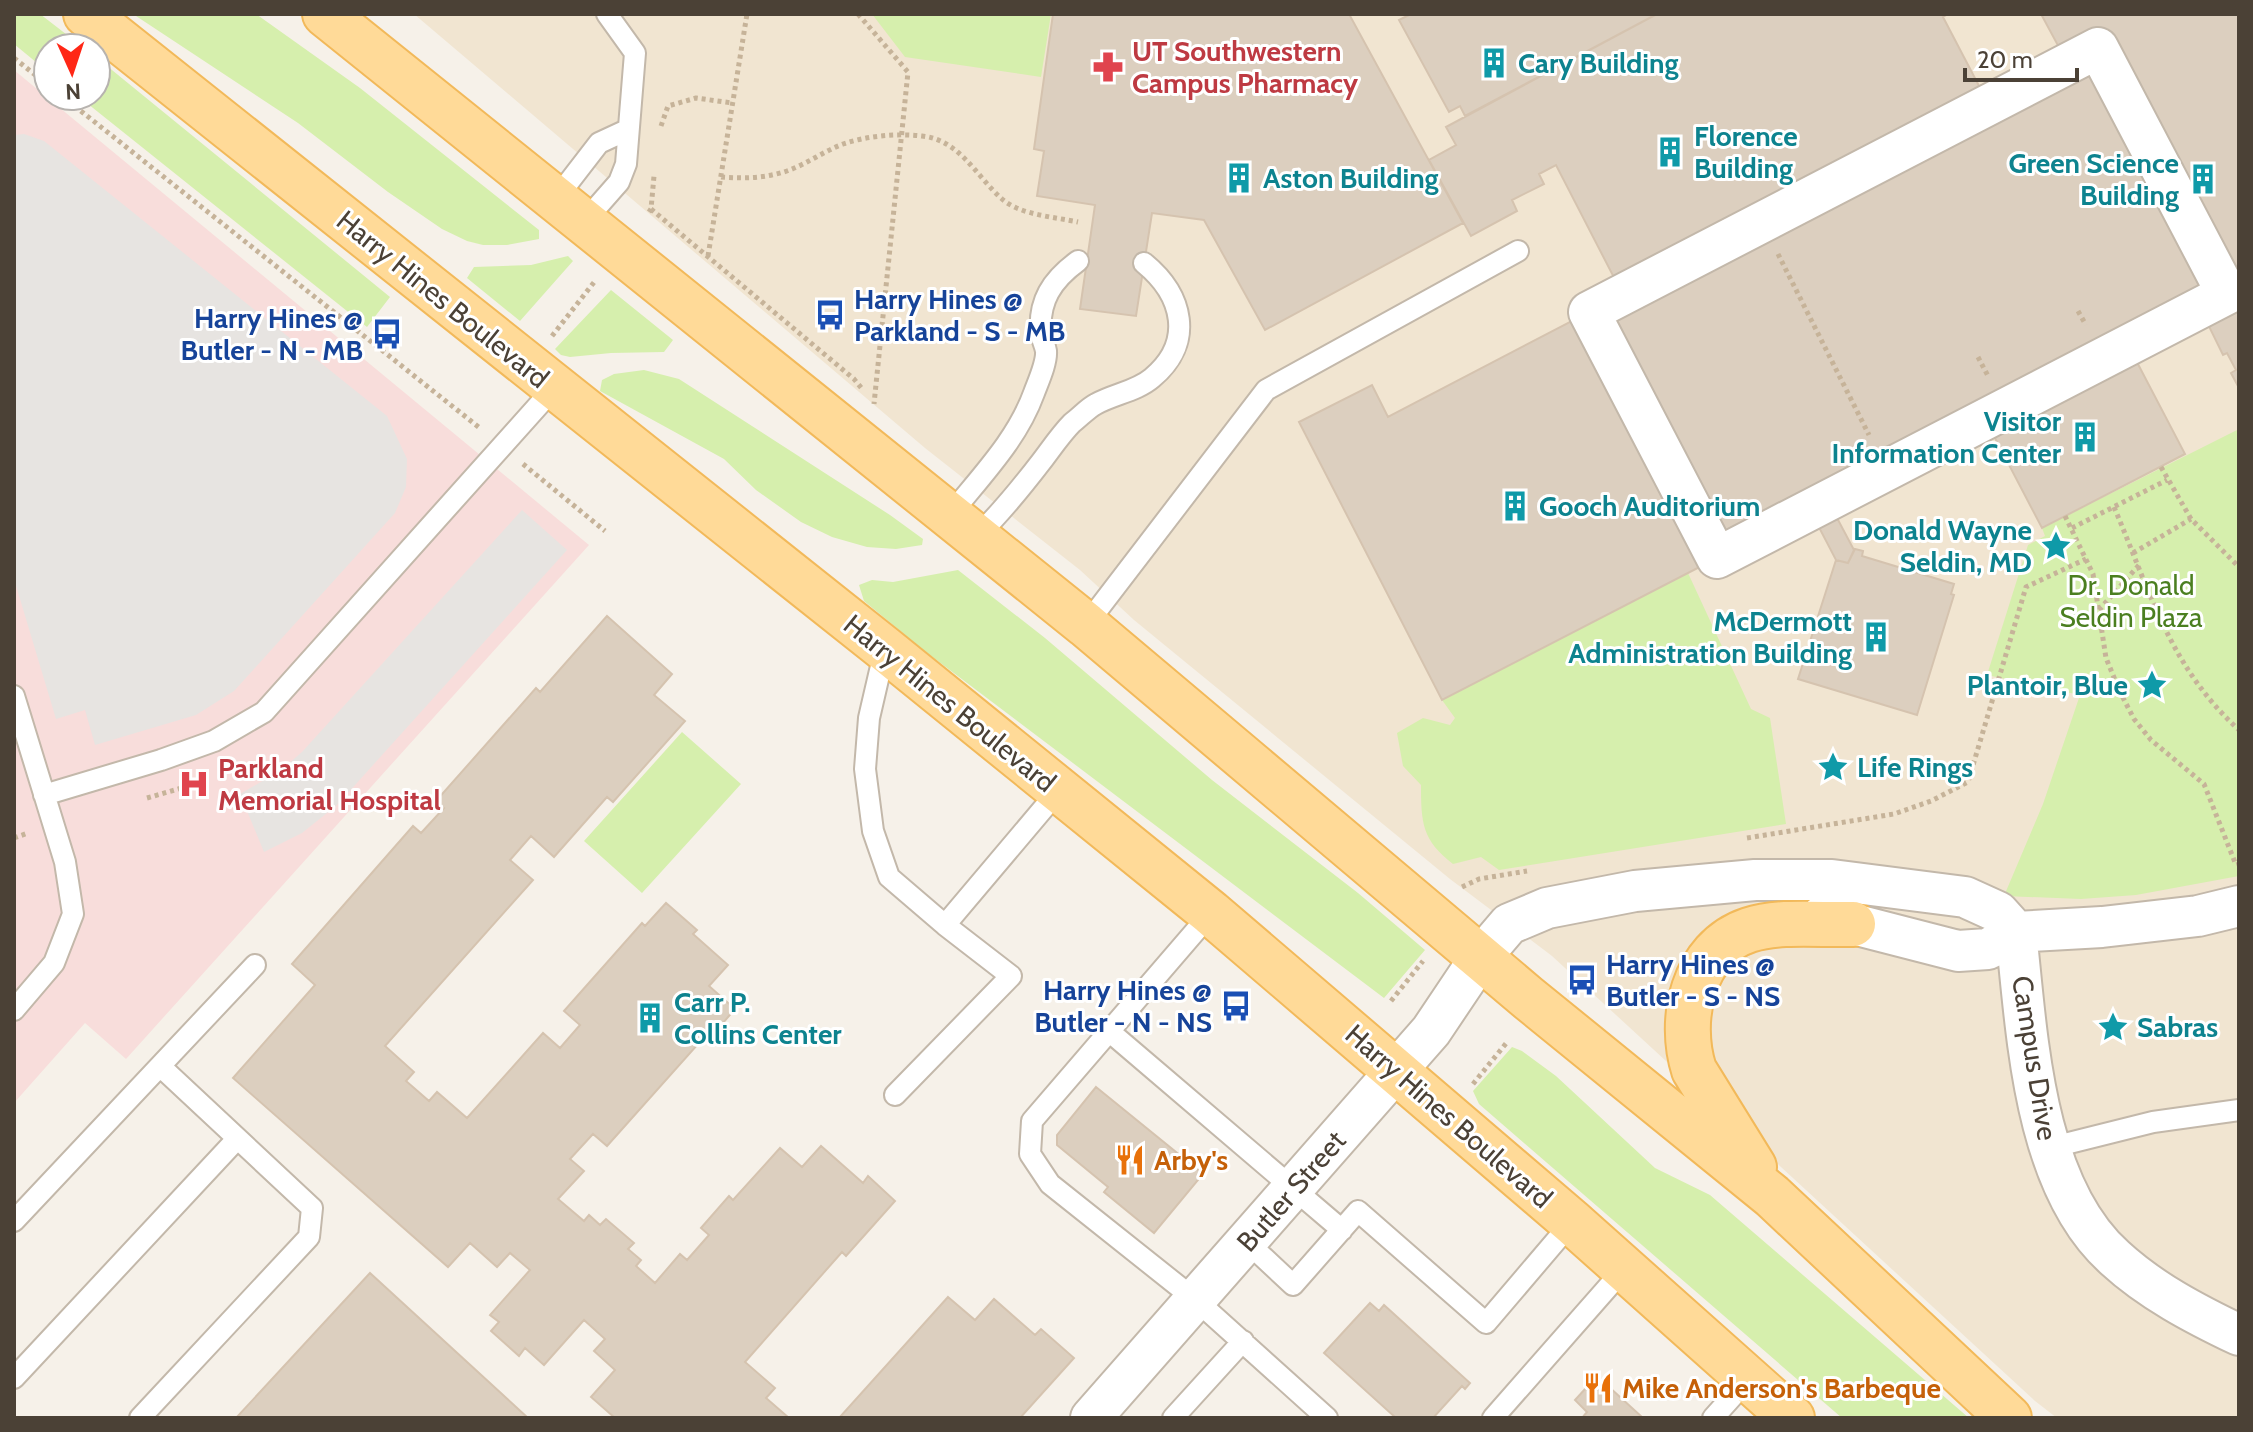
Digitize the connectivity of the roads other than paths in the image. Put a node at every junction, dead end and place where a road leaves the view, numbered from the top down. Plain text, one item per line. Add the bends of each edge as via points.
1 (86, 14) edge
2 (325, 14) edge
3 (607, 14) edge
4 (2098, 48) joint
5 (627, 130) junction
6 (569, 211) junction
7 (1518, 251) dead end
8 (1078, 261) dead end
9 (1144, 263) dead end
10 (554, 388) junction
11 (963, 526) junction
12 (1086, 625) junction
13 (885, 649) junction
14 (14, 696) edge
15 (1059, 790) junction
16 (44, 795) junction
17 (1692, 886) junction
18 (2239, 906) edge
19 (1211, 913) junction
20 (1853, 924) junction
21 (945, 925) junction
22 (2016, 932) junction
23 (1480, 958) junction
24 (255, 965) dead end
25 (14, 1010) edge
26 (1110, 1032) junction
27 (160, 1066) junction
28 (1396, 1071) junction
29 (895, 1095) dead end
30 (2239, 1110) edge
31 (237, 1139) junction
32 (2049, 1148) junction
33 (1294, 1189) junction
34 (1772, 1196) junction
35 (14, 1221) edge
36 (1572, 1222) junction
37 (1342, 1230) junction
38 (1247, 1242) junction
39 (1624, 1269) junction
40 (1197, 1301) junction
41 (2239, 1335) edge
42 (1243, 1341) junction
43 (14, 1378) edge
44 (1748, 1379) junction
45 (1103, 1414) edge
46 (140, 1418) edge
47 (1173, 1418) edge
48 (1327, 1418) edge
49 (1493, 1418) edge
50 (1713, 1418) edge
51 (1792, 1418) edge
52 (2009, 1418) edge

1 - 10 main road, Harry Hines Boulevard
2 - 6 main road
3 - 5 lane via 635,53
4 - 4 street via 1589,312 1717,558 2227,294
5 - 6 lane via 599,143
5 - 6 lane via 626,164 619,182
6 - 11 main road
7 - 12 lane via 1266,390
8 - 11 lane via 1046,294 1040,315 1046,352 1034,394
9 - 11 lane via 1162,277 1174,297 1177,342 1167,362 1151,379 1095,404 1070,425 1003,511
10 - 13 main road, Harry Hines Boulevard
10 - 16 lane via 264,712 214,741
11 - 12 main road
12 - 23 main road
13 - 15 main road, Harry Hines Boulevard
13 - 21 lane via 869,718 865,769 873,831 889,877
14 - 16 lane
15 - 19 main road, Harry Hines Boulevard
15 - 21 lane
16 - 25 lane via 65,862 73,914 54,963
17 - 20 street
17 - 22 street, Butler Street via 1832,880 1901,887 1965,897 1998,912
17 - 23 street, Butler Street via 1547,908 1509,924
18 - 22 street via 2198,916
19 - 26 lane
19 - 28 main road, Harry Hines Boulevard
20 - 22 street via 1958,951 1988,949
20 - 34 main road via 1747,931 1707,963 1692,993 1686,1035 1694,1070
21 - 29 lane via 1011,976
22 - 32 street, Campus Drive via 2038,1107
23 - 28 street, Butler Street via 1431,1031
23 - 34 main road
24 - 27 lane
26 - 33 lane
26 - 40 lane via 1032,1121 1030,1154 1050,1184
27 - 31 lane
27 - 35 lane
28 - 33 street, Butler Street
28 - 36 main road, Harry Hines Boulevard
30 - 32 lane via 2153,1122
31 - 43 lane
31 - 46 lane via 312,1208 309,1237
32 - 41 street, Campus Drive via 2085,1223 2113,1257 2153,1289
33 - 37 lane
33 - 38 street, Butler Street
34 - 52 main road
36 - 37 lane via 1486,1323 1358,1211
36 - 39 main road, Harry Hines Boulevard
37 - 38 lane via 1293,1285
38 - 40 street, Butler Street
39 - 44 main road, Harry Hines Boulevard
39 - 49 lane
40 - 42 lane
40 - 45 street, Butler Street
42 - 47 lane
42 - 48 lane
44 - 50 lane
44 - 51 main road, Harry Hines Boulevard

